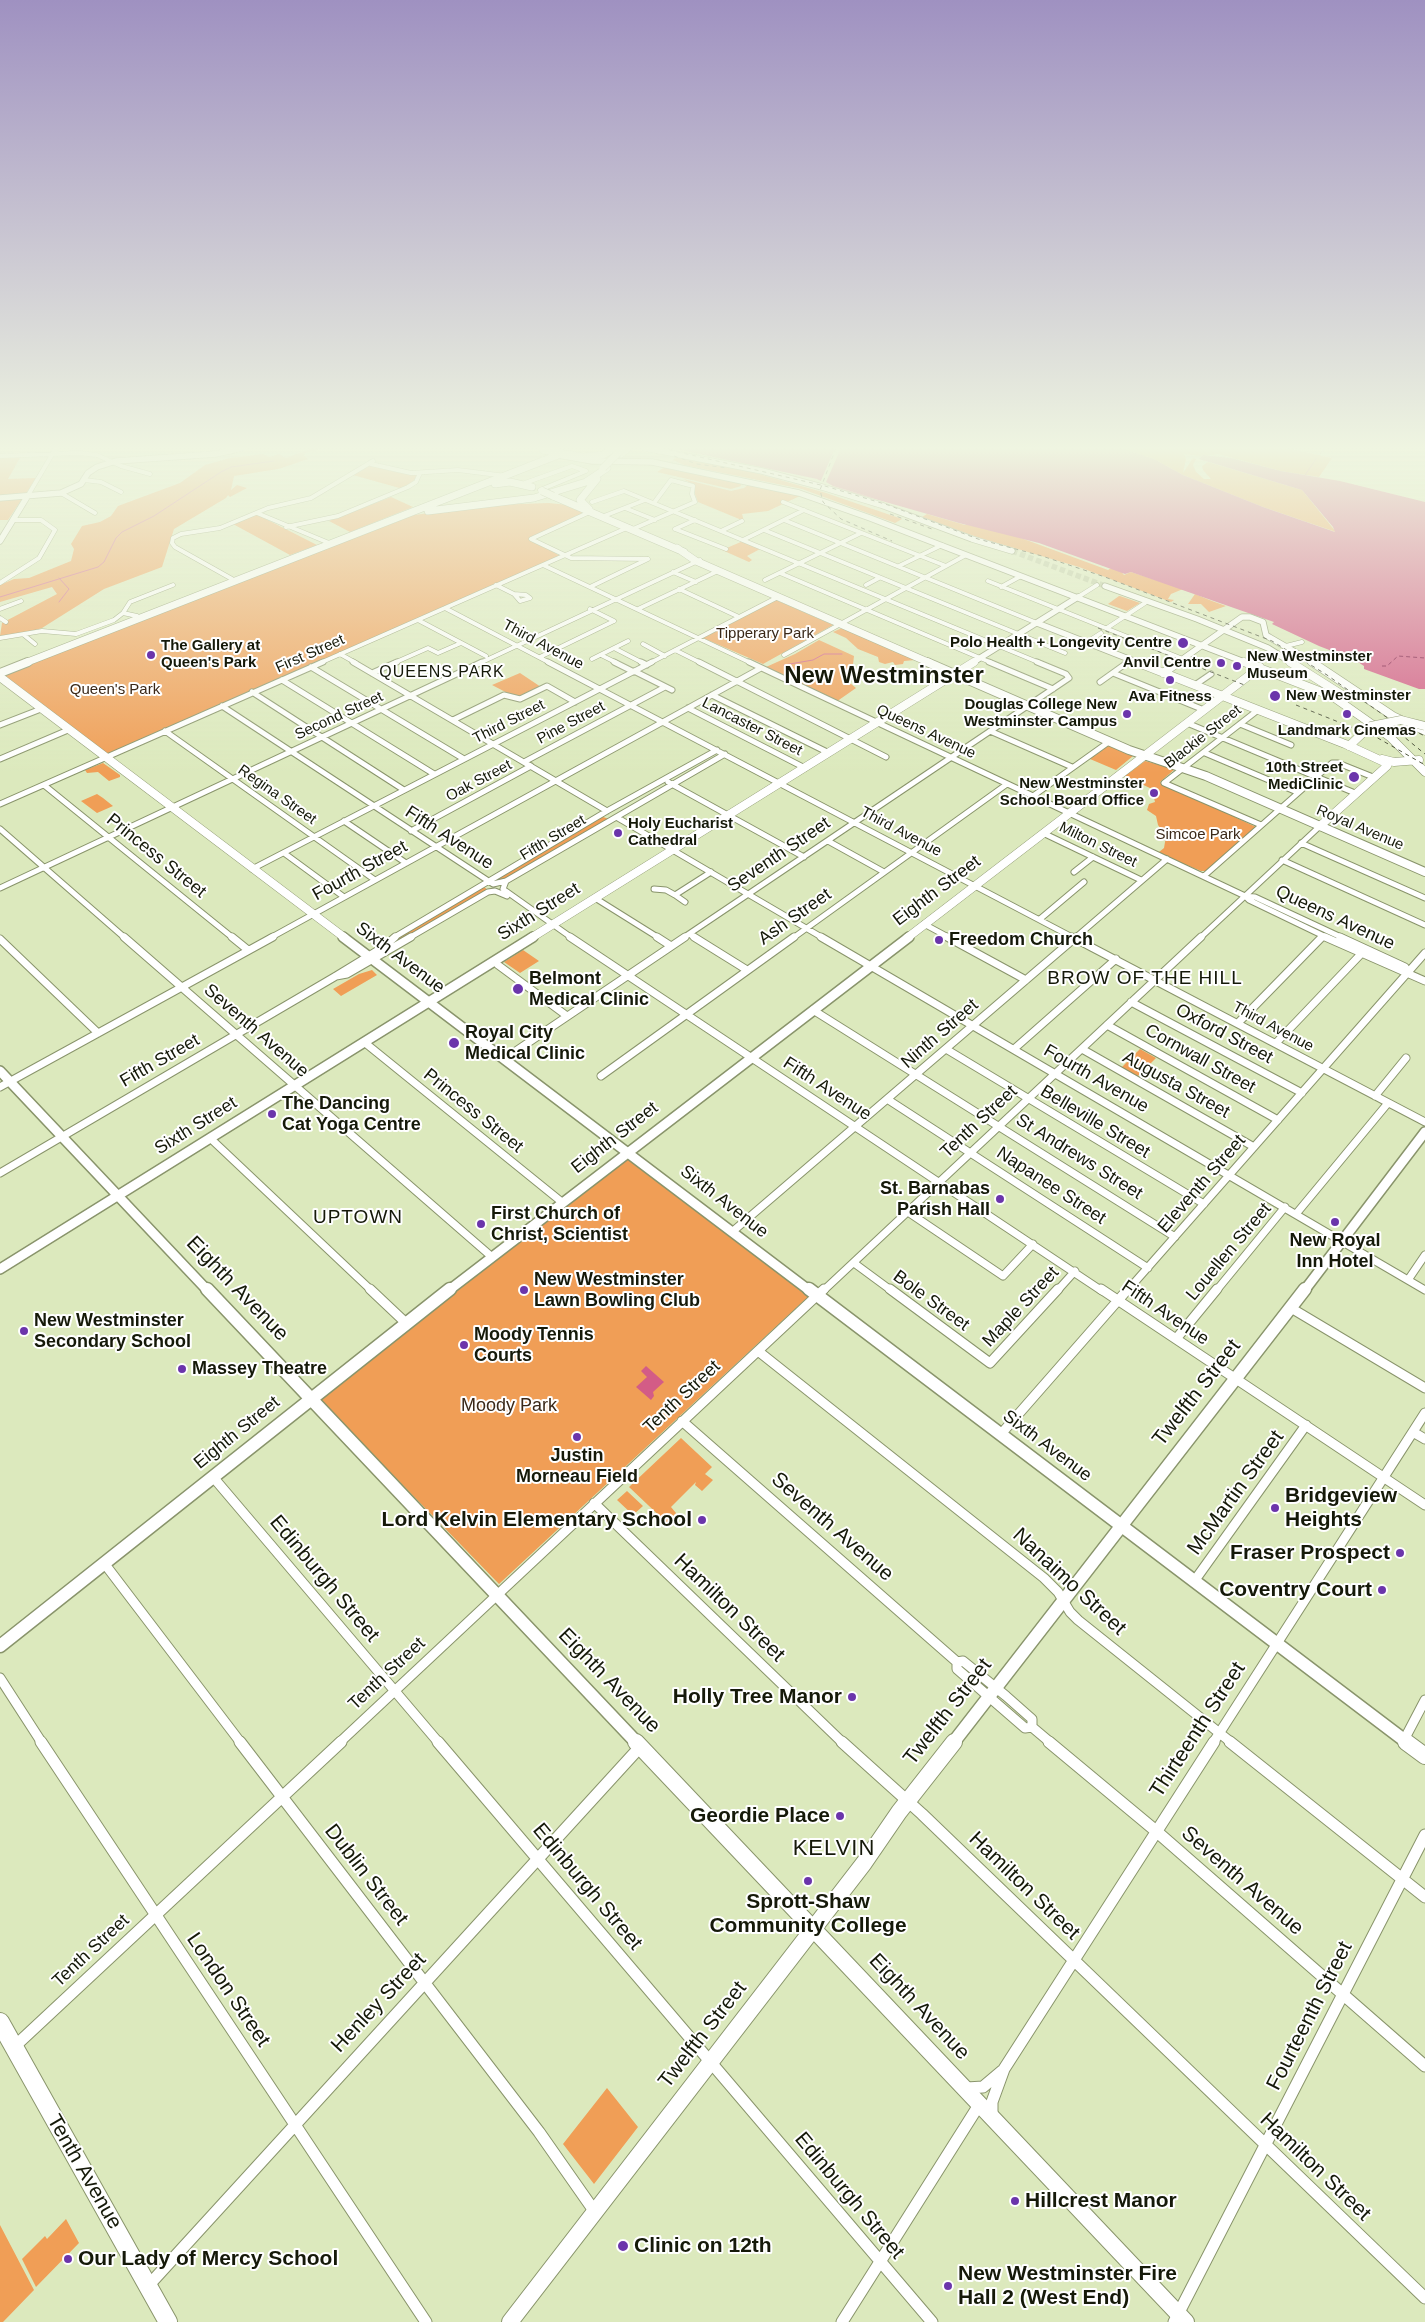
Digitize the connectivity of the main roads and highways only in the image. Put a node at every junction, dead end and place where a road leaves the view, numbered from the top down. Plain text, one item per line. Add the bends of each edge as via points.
1 (296, 556) edge
2 (691, 556) edge
3 (696, 559) junction
4 (270, 567) junction
5 (765, 580) road end
6 (196, 596) junction
7 (780, 596) junction
8 (186, 600) junction
9 (99, 634) junction
10 (0, 673) edge
11 (1029, 704) junction
12 (1145, 754) junction
13 (1425, 872) edge
14 (0, 2022) edge
15 (168, 2322) edge

1 - 4 main road
2 - 3 main road, Royal Avenue
3 - 7 main road, Royal Avenue
3 - 7 main road, Royal Avenue
4 - 6 main road
4 - 6 main road via 232,579
5 - 7 main road via 763,584
6 - 8 main road
7 - 11 main road, Royal Avenue
8 - 9 main road
8 - 9 main road via 137,616
9 - 10 main road
11 - 12 main road, Royal Avenue via 1110,742
11 - 12 main road, Royal Avenue via 1135,746
12 - 13 main road, Royal Avenue
14 - 15 main road, Tenth Avenue

